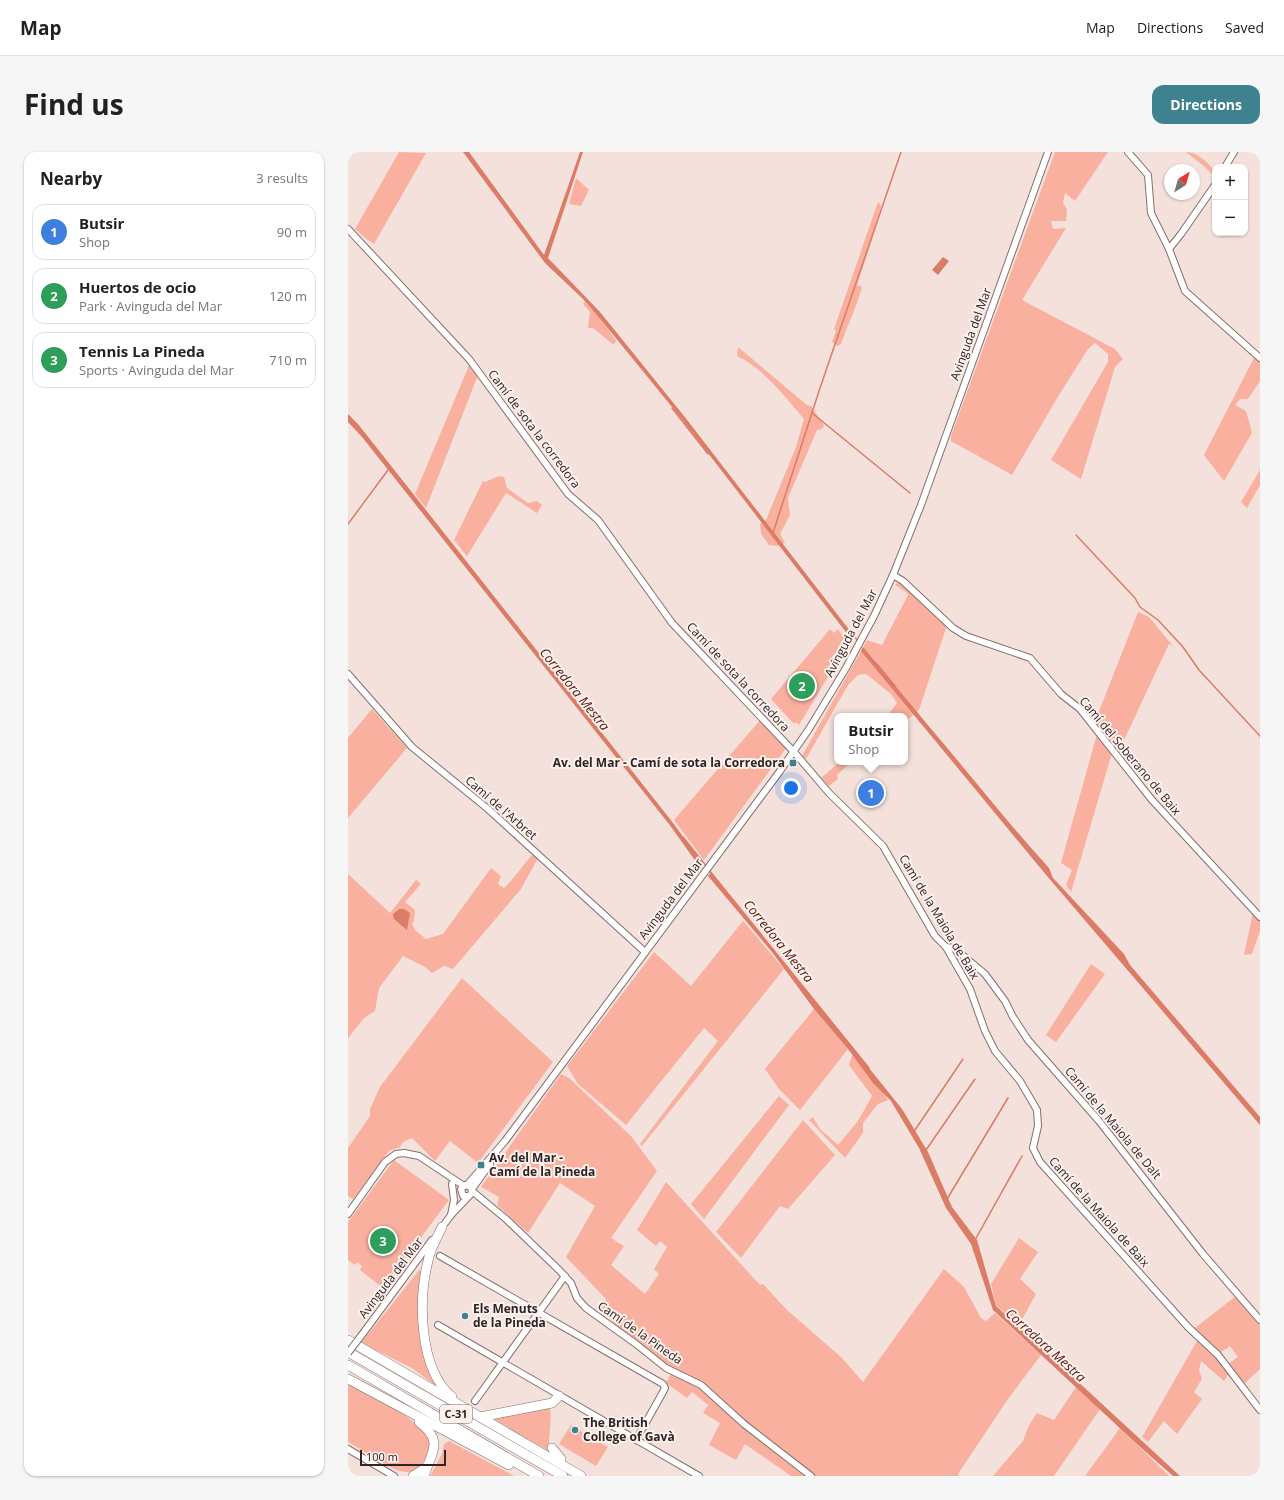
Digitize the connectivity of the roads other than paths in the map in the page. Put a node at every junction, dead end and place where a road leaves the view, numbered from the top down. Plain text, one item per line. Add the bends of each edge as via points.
1 (1048, 152) edge
2 (1128, 152) edge
3 (1234, 152) edge
4 (1227, 164) edge
5 (1212, 189) edge
6 (348, 229) edge
7 (1169, 249) junction
8 (1260, 358) edge
9 (893, 575) junction
10 (348, 674) edge
11 (794, 752) junction
12 (1260, 917) edge
13 (946, 947) junction
14 (645, 952) junction
15 (442, 1172) junction
16 (452, 1184) junction
17 (469, 1189) junction
18 (461, 1193) junction
19 (348, 1214) edge
20 (451, 1215) junction
21 (442, 1227) junction
22 (440, 1256) dead end
23 (565, 1276) junction
24 (538, 1313) junction
25 (1260, 1320) edge
26 (438, 1325) dead end
27 (348, 1340) edge
28 (348, 1352) edge
29 (502, 1363) junction
30 (348, 1365) edge
31 (348, 1379) edge
32 (559, 1396) junction
33 (475, 1401) dead end
34 (395, 1405) junction
35 (469, 1410) junction
36 (1260, 1410) edge
37 (480, 1417) junction
38 (636, 1440) junction
39 (552, 1448) dead end
40 (348, 1449) edge
41 (427, 1467) junction
42 (394, 1476) edge
43 (413, 1476) edge
44 (424, 1476) edge
45 (530, 1476) edge
46 (539, 1476) edge
47 (563, 1476) edge
48 (582, 1476) edge
49 (699, 1476) edge
50 (811, 1476) edge

1 - 9 street, Avinguda del Mar via 921,505
2 - 7 street via 1148,175 1151,213
3 - 4 street
5 - 7 street
6 - 11 street, Camí de sota la corredora via 469,360 568,494 598,520 672,623
7 - 8 street via 1185,291
9 - 11 street, Avinguda del Mar via 856,650
9 - 12 street, Camí del Soberano de Baix via 904,581 953,628 966,636 1030,658 1061,694 1080,709 1152,800
10 - 14 street, Camí de l'Arbret via 412,747 488,809
11 - 13 street, Camí de la Maiola de Baix via 829,793 884,846 935,936
11 - 14 street, Avinguda del Mar
13 - 25 street, Camí de la Maiola de Dalt via 954,948 985,974 1005,1001 1028,1040 1099,1121 1203,1254
13 - 36 street, Camí de la Maiola de Baix via 970,989 995,1051 1020,1081 1037,1110 1038,1126 1033,1148 1040,1162 1188,1327 1218,1355
14 - 17 street, Avinguda del Mar
15 - 16 street, Camí de la Pineda
15 - 17 street, Camí de la Pineda
15 - 19 street, Camí de la Pineda via 426,1160 412,1154 404,1153 390,1157
16 - 18 street, Camí de la Pineda
16 - 20 street via 454,1200
17 - 18 street
17 - 20 street, Avinguda del Mar
17 - 23 street, Camí de la Pineda via 506,1219
18 - 20 street, Avinguda del Mar
20 - 21 street, Avinguda del Mar
21 - 28 street, Avinguda del Mar, bridge
21 - 35 highway via 426,1267 426,1350 432,1369 443,1388
22 - 24 street
23 - 24 street
23 - 50 street, Camí de la Pineda via 577,1298 593,1315 666,1368 701,1385 747,1427
24 - 29 street
24 - 38 street via 663,1384 665,1388
26 - 29 street
27 - 35 highway
28 - 47 highway, C-31
29 - 32 street
29 - 33 street
30 - 46 highway, C-31
31 - 34 highway
32 - 37 highway via 552,1403
32 - 38 street
34 - 41 highway via 421,1423 432,1435 435,1446
34 - 45 highway
35 - 37 highway
37 - 48 highway
38 - 49 street
39 - 48 highway via 556,1455
40 - 42 street
41 - 43 highway
41 - 44 highway

